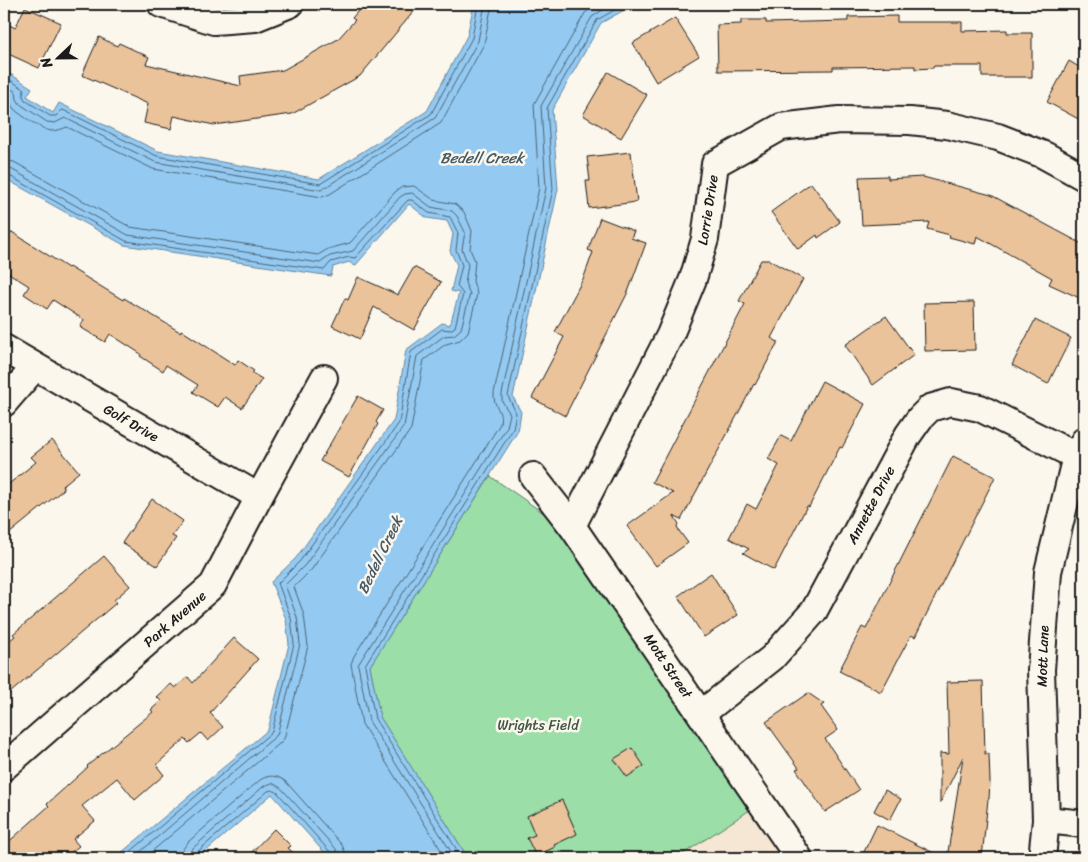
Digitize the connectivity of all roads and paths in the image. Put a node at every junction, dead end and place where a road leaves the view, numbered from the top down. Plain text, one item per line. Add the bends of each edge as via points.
1 (161, 4) edge
2 (290, 4) edge
3 (1084, 177) edge
4 (4, 348) edge
5 (35, 366) junction
6 (324, 378) dead end
7 (4, 404) edge
8 (1080, 449) edge
9 (534, 476) dead end
10 (259, 497) junction
11 (572, 526) junction
12 (701, 714) junction
13 (4, 767) edge
14 (1046, 820) junction
15 (1084, 824) edge
16 (799, 858) edge
17 (1042, 858) edge

1 - 2 street via 214,21 255,18
3 - 11 street, Lorrie Drive via 1044,155 998,137 910,120 839,120 781,127 715,164 705,238 693,279 670,335
4 - 5 street, Golf Drive
5 - 7 street
5 - 10 street, Golf Drive
6 - 10 street, Park Avenue
8 - 12 street, Annette Drive via 980,408 950,402 930,408 908,435 814,611 772,658
8 - 14 street, Mott Lane via 1048,572 1041,670
9 - 11 street, Mott Street
10 - 13 street, Park Avenue via 213,585
11 - 12 street, Mott Street
12 - 16 street, Mott Street
14 - 15 street
14 - 17 street, Mott Lane

